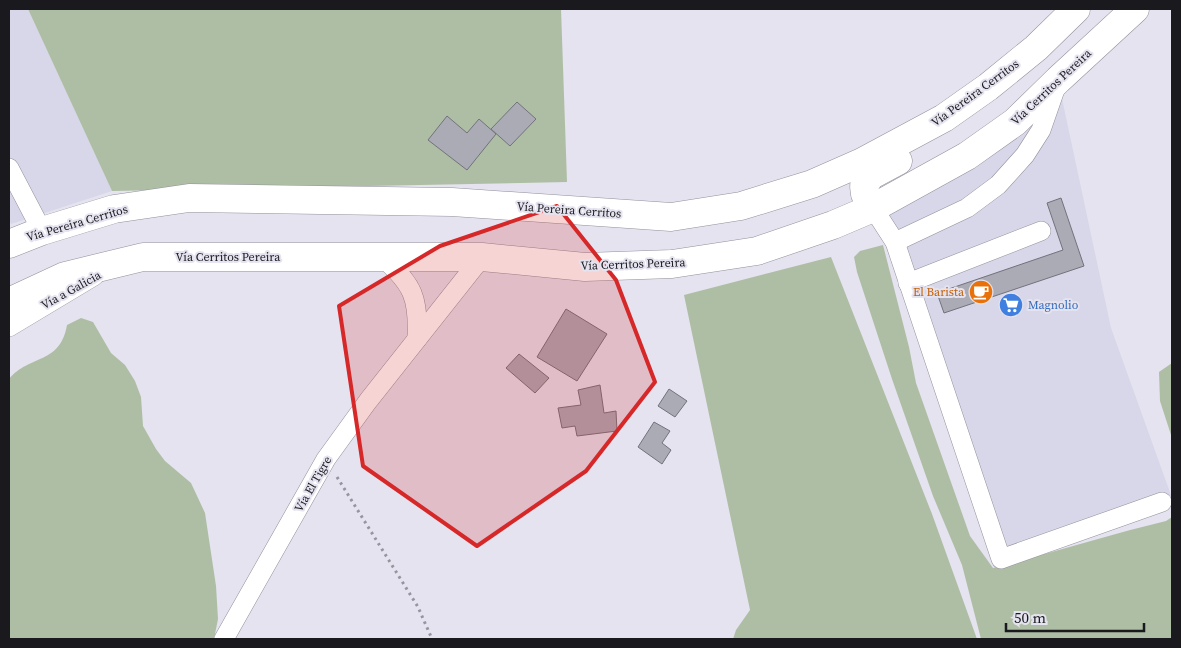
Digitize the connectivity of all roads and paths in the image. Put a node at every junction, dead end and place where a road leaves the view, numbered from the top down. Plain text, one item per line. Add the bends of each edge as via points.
1 (1076, 9) edge
2 (1135, 9) edge
3 (1036, 48) junction
4 (1058, 80) junction
5 (9, 168) edge
6 (872, 208) junction
7 (42, 231) junction
8 (1041, 231) dead end
9 (895, 242) junction
10 (9, 244) edge
11 (140, 257) junction
12 (382, 257) junction
13 (482, 257) junction
14 (908, 283) junction
15 (9, 302) edge
16 (9, 327) edge
17 (417, 339) junction
18 (326, 460) junction
19 (1162, 502) dead end
20 (224, 639) edge
21 (432, 639) edge

1 - 3 highway, Vía Pereira Cerritos
2 - 4 highway, Vía Cerritos Pereira
3 - 6 highway via 996,100 955,130 870,176 864,186
3 - 7 highway, Vía Pereira Cerritos via 988,87 936,122 862,162 812,184 741,206 671,217 452,202 189,198 114,209
4 - 6 highway, Vía Cerritos Pereira via 1015,122 967,156
4 - 9 street via 1042,130 1026,155 998,185 967,208
5 - 7 street
6 - 9 street
6 - 13 highway, Vía Cerritos Pereira via 833,225 757,250 672,264 585,267
7 - 10 highway, Vía Pereira Cerritos
8 - 14 street
9 - 14 street
11 - 12 highway, Vía Cerritos Pereira
11 - 15 highway, Vía Cerritos Pereira via 65,276
11 - 16 street, Vía a Galicia via 83,282
12 - 13 highway, Vía Cerritos Pereira
12 - 17 street via 400,272 412,293 418,316
13 - 17 street, Vía El Tigre
14 - 19 street via 1001,559
17 - 18 street, Vía El Tigre
18 - 20 street, Vía El Tigre
18 - 21 path via 418,608

